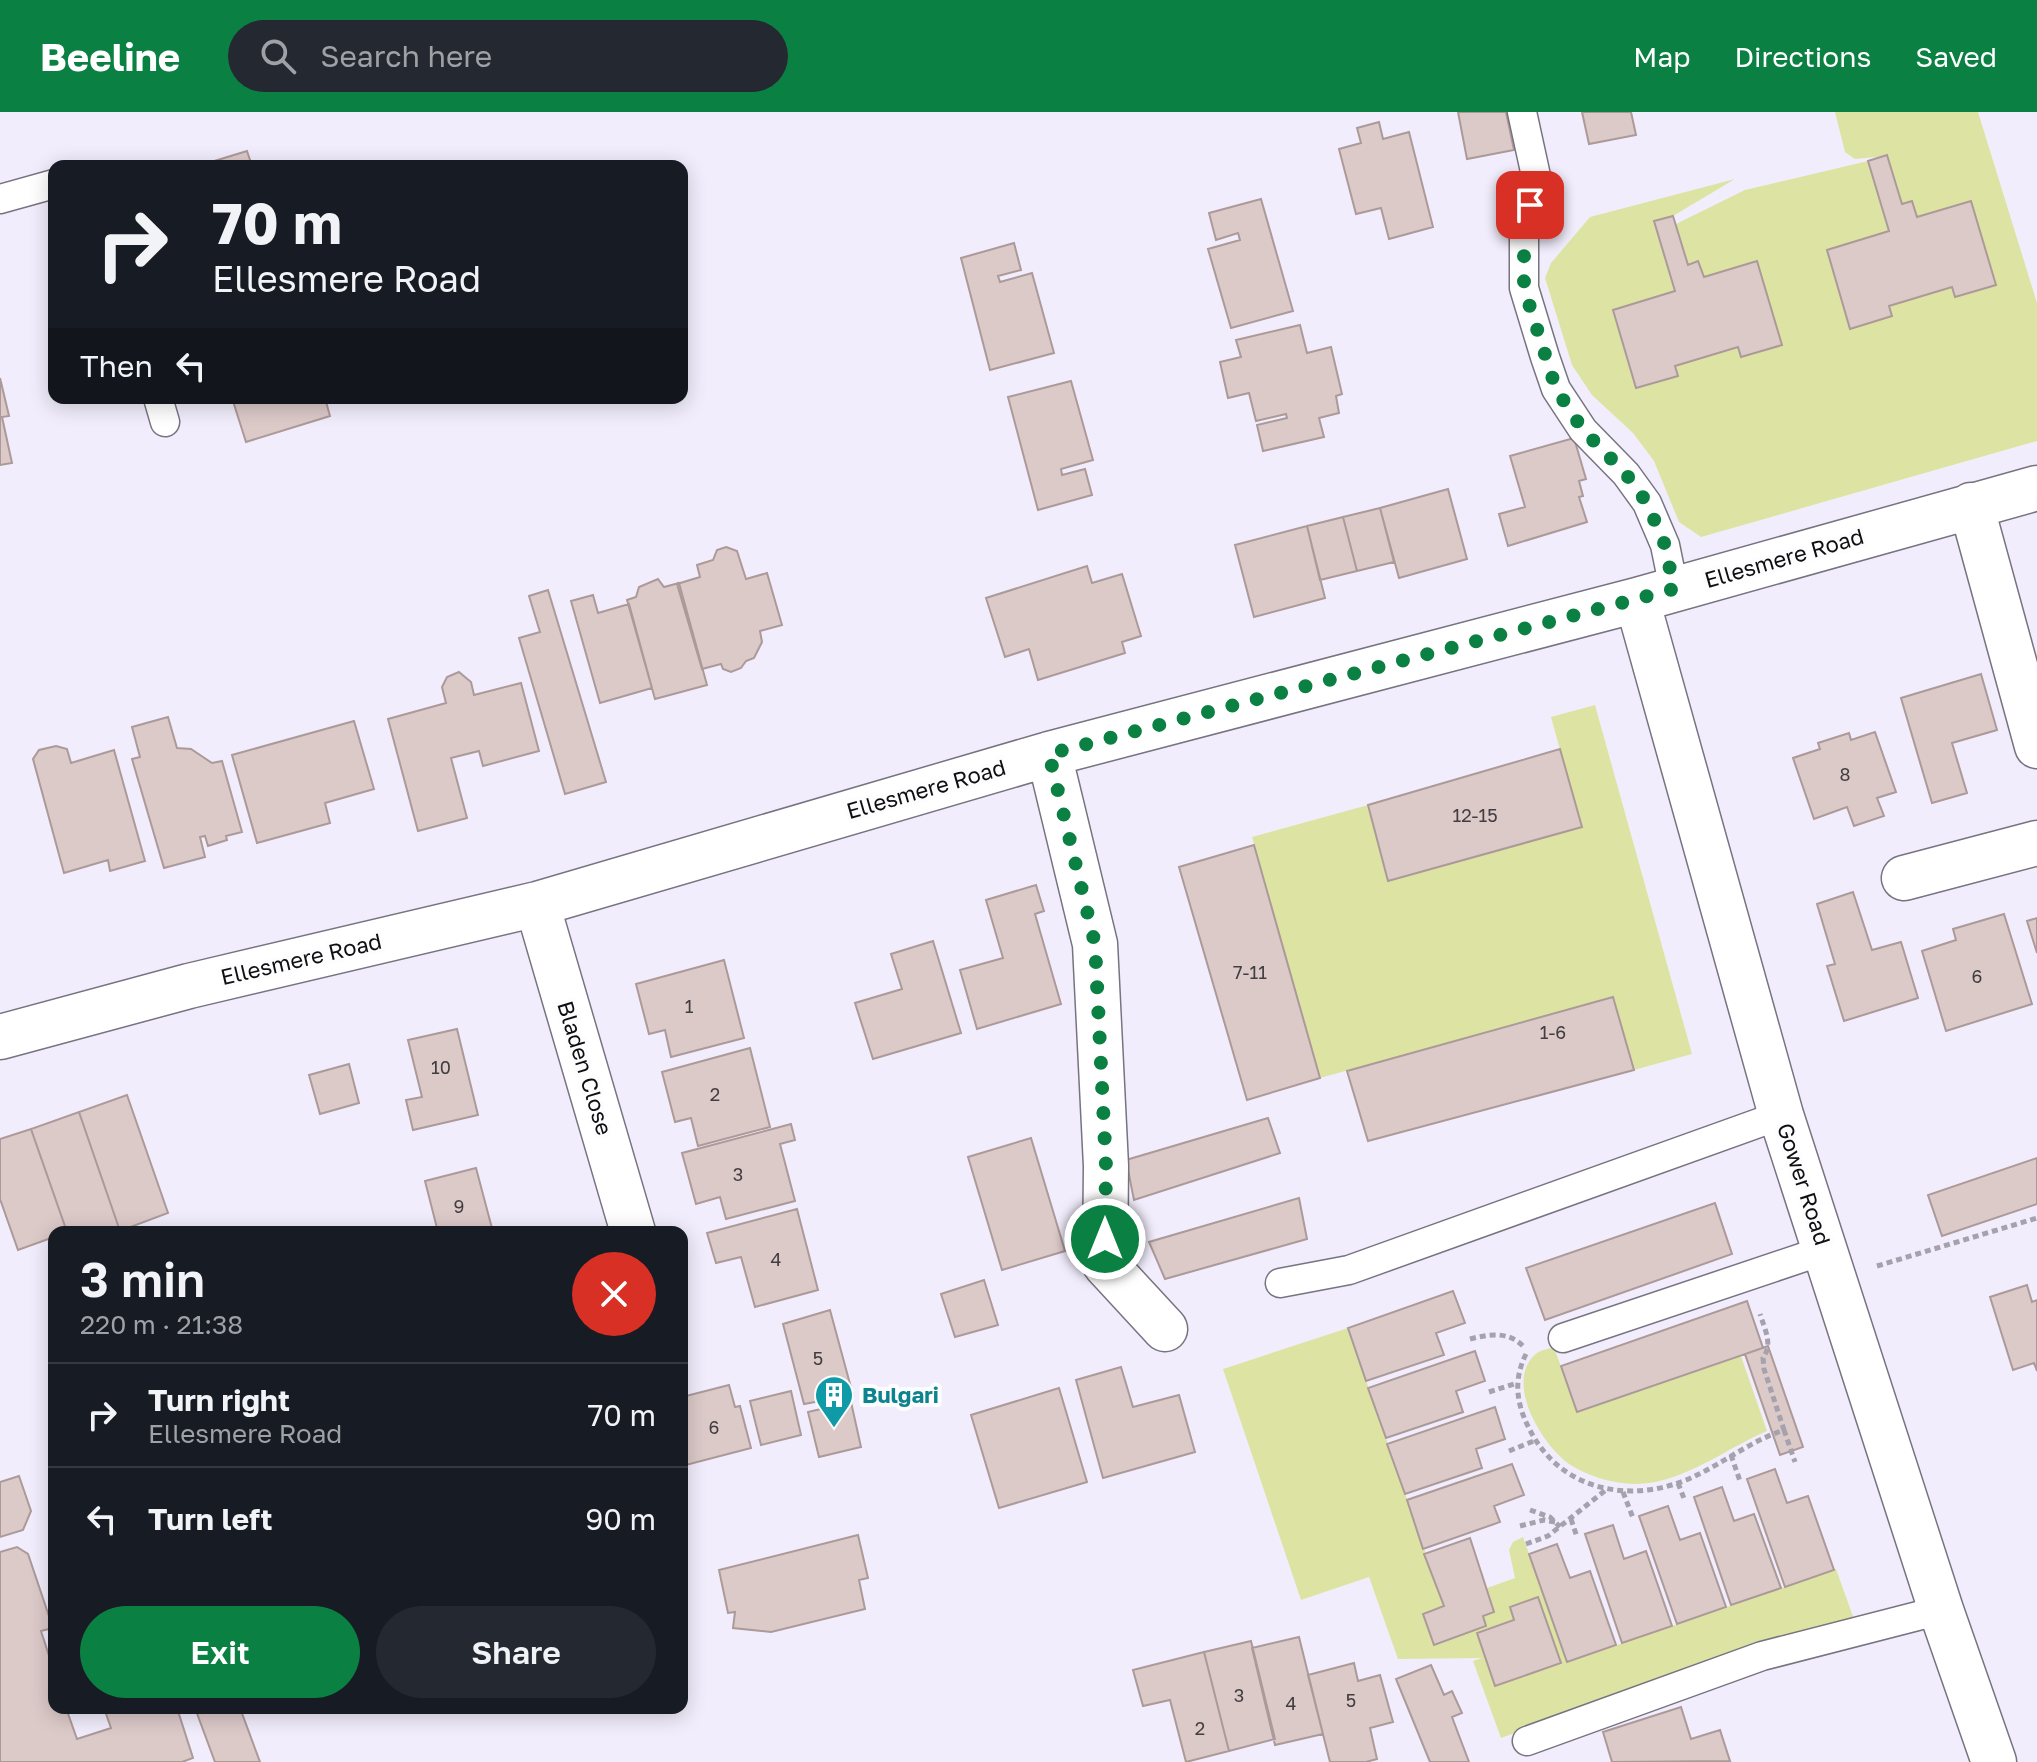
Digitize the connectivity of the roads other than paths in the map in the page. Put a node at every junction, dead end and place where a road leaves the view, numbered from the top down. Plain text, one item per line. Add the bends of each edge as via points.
1 (1522, 112) edge
2 (48, 186) edge
3 (0, 199) edge
4 (2037, 488) edge
5 (1971, 505) junction
6 (1656, 594) junction
7 (2037, 746) edge
8 (1049, 754) junction
9 (2037, 843) edge
10 (1904, 878) dead end
11 (537, 904) junction
12 (0, 1037) edge
13 (1781, 1115) junction
14 (631, 1226) edge
15 (1829, 1265) junction
16 (1280, 1283) dead end
17 (1165, 1329) dead end
18 (1563, 1338) road end
19 (1941, 1610) junction
20 (1527, 1741) dead end
21 (1994, 1762) edge

1 - 6 lane via 1536,176 1524,234 1524,288 1556,389 1583,430 1647,503 1665,545
2 - 3 lane
4 - 5 street, Ellesmere Road
5 - 6 street, Ellesmere Road
5 - 7 street
6 - 8 street, Ellesmere Road
6 - 13 street, Gower Road
8 - 11 street, Ellesmere Road
8 - 17 street via 1095,944 1106,1166 1105,1264
9 - 10 street
11 - 12 street, Ellesmere Road via 189,986
11 - 14 street, Bladen Close
13 - 15 street, Gower Road
13 - 16 lane via 1349,1270
15 - 18 lane via 1747,1275
15 - 19 street, Gower Road
19 - 20 lane via 1762,1656
19 - 21 street, Gower Road

